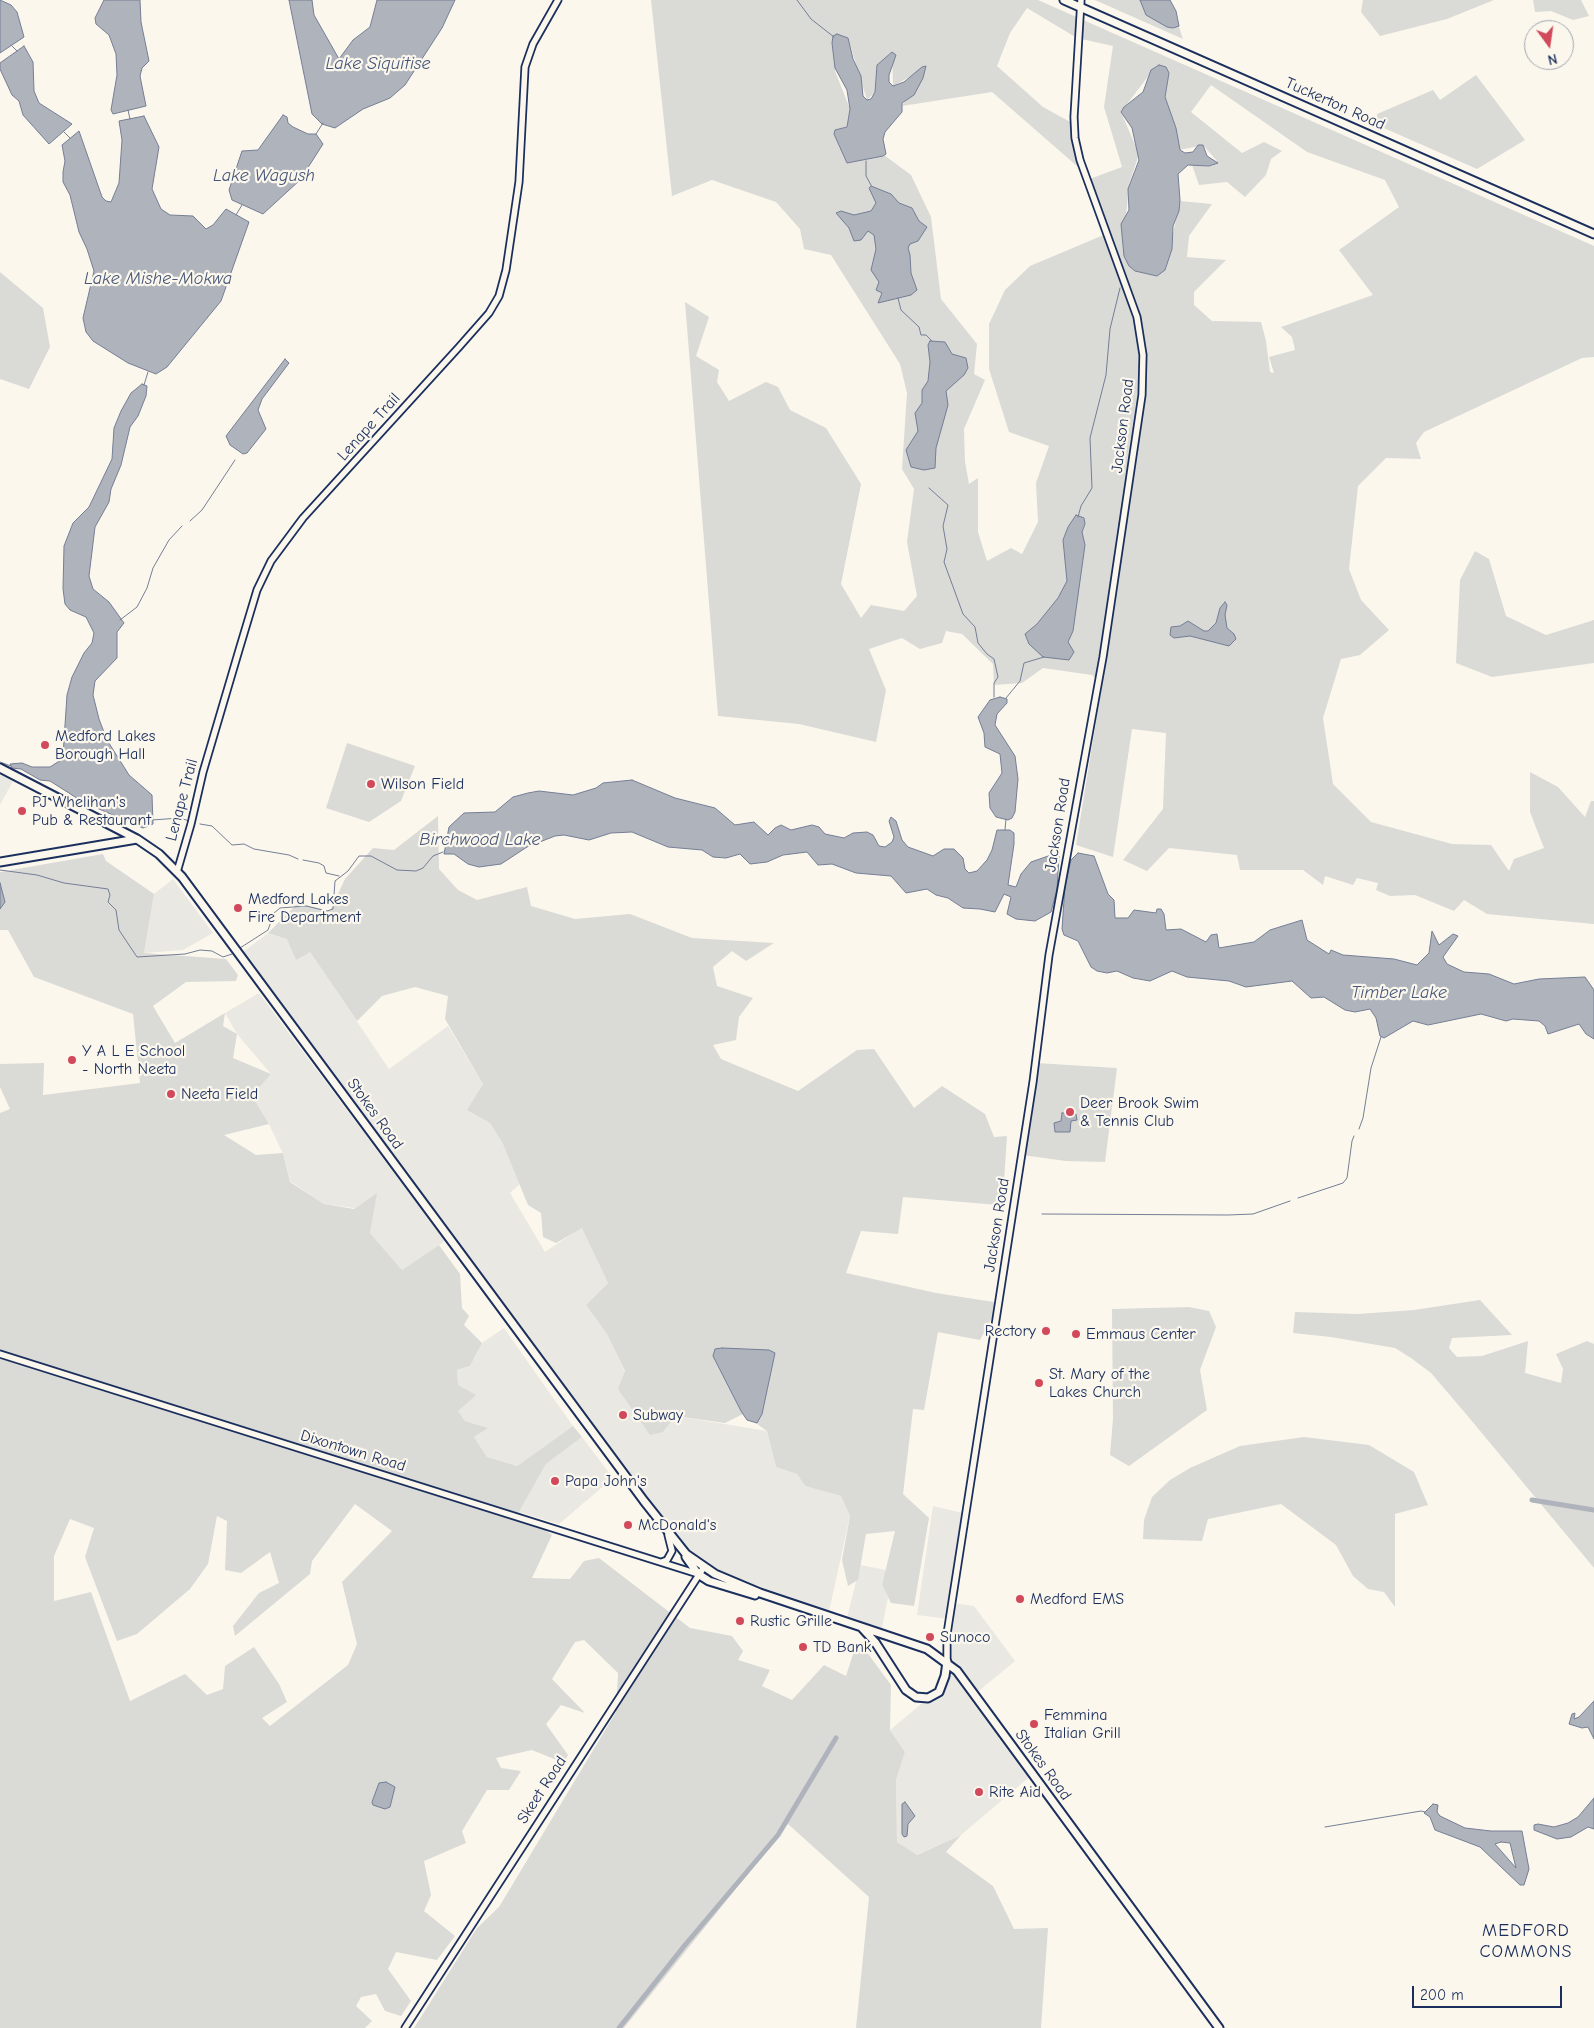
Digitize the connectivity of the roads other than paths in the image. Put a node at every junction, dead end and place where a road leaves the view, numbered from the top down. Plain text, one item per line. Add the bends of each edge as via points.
1 (558, 0) edge
2 (1064, 0) edge
3 (1080, 4) edge
4 (1594, 234) edge
5 (0, 768) edge
6 (137, 839) junction
7 (0, 862) edge
8 (177, 872) junction
9 (0, 1354) edge
10 (666, 1530) junction
11 (674, 1540) junction
12 (662, 1562) junction
13 (704, 1567) junction
14 (698, 1574) junction
15 (760, 1593) junction
16 (783, 1602) junction
17 (861, 1627) junction
18 (947, 1662) junction
19 (405, 2028) edge
20 (1219, 2028) edge

1 - 8 street, Lenape Trail via 533,44 525,67 519,182 499,296 489,313 453,354 303,518 271,561 257,590 230,678
2 - 3 main road, Tuckerton Road
3 - 4 main road, Tuckerton Road
3 - 18 street, Jackson Road via 1074,112 1076,141 1084,173 1135,311 1143,365 1137,436 1103,657 1049,955 1033,1082 947,1634
5 - 6 main road, Stokes Road
6 - 7 main road
6 - 8 main road, Stokes Road via 160,854
8 - 10 main road, Stokes Road
9 - 12 street, Dixontown Road
10 - 11 main road, Stokes Road
10 - 12 street via 672,1551 668,1560
11 - 13 main road, Stokes Road
11 - 14 main road, Stokes Road
12 - 14 street, Dixontown Road
13 - 14 street, Skeet Road
13 - 15 main road, Stokes Road
14 - 15 main road
14 - 16 main road, Stokes Road via 718,1584
14 - 19 street, Skeet Road
15 - 16 main road, Stokes Road
16 - 17 main road, Stokes Road
17 - 18 main road, Stokes Road via 919,1646
17 - 18 main road via 876,1642 906,1690 916,1698 928,1698 939,1692
18 - 20 main road, Stokes Road via 969,1686

